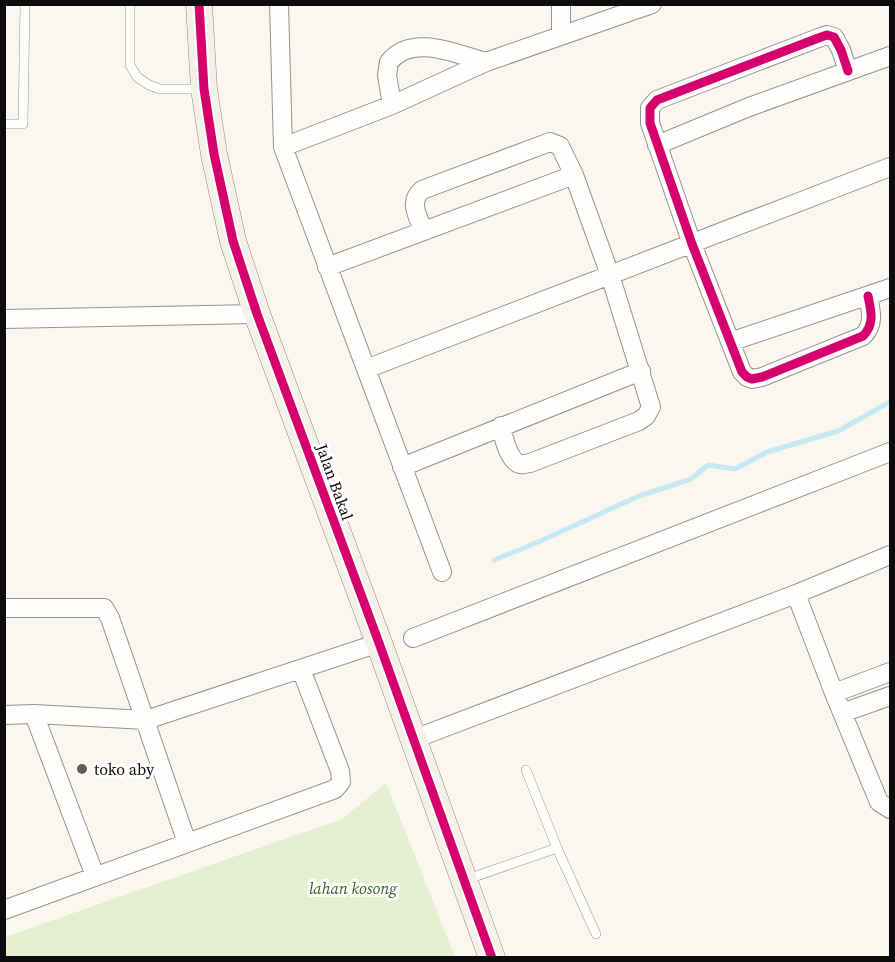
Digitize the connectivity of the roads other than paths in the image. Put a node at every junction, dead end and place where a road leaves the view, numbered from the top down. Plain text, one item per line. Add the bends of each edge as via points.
1 (25, 4) edge
2 (130, 4) edge
3 (199, 4) edge
4 (279, 4) edge
5 (561, 4) edge
6 (652, 4) edge
7 (561, 36) junction
8 (891, 56) edge
9 (486, 62) junction
10 (848, 72) junction
11 (204, 88) junction
12 (392, 105) junction
13 (4, 124) edge
14 (657, 145) junction
15 (283, 147) junction
16 (891, 167) edge
17 (574, 175) junction
18 (424, 231) junction
19 (692, 244) junction
20 (327, 267) junction
21 (610, 275) junction
22 (891, 288) edge
23 (868, 296) junction
24 (257, 314) junction
25 (4, 318) edge
26 (730, 342) junction
27 (366, 369) junction
28 (641, 371) junction
29 (501, 426) junction
30 (891, 452) edge
31 (402, 467) junction
32 (891, 555) edge
33 (442, 572) dead end
34 (796, 594) junction
35 (4, 608) edge
36 (413, 638) dead end
37 (379, 643) junction
38 (301, 669) junction
39 (891, 672) edge
40 (834, 693) junction
41 (891, 696) edge
42 (842, 713) junction
43 (34, 714) junction
44 (4, 715) edge
45 (146, 720) junction
46 (414, 740) junction
47 (526, 770) dead end
48 (891, 809) edge
49 (187, 843) junction
50 (557, 848) junction
51 (95, 876) junction
52 (463, 881) junction
53 (4, 910) edge
54 (596, 934) dead end
55 (492, 957) edge

1 - 13 lane via 23,124
2 - 11 lane via 130,65 138,77 160,89
3 - 11 street, Jalan Bakal
4 - 15 street
5 - 7 street
6 - 7 street
7 - 9 street
8 - 10 street
9 - 12 street
9 - 12 street via 417,46 401,51 388,62
10 - 14 street
10 - 14 street via 834,37 821,37 657,100 648,114
11 - 24 street, Jalan Bakal via 222,198
12 - 15 street
14 - 19 street
15 - 20 street
16 - 19 street
17 - 18 street
17 - 18 street via 560,146 550,142 422,190 414,202
17 - 21 street
18 - 20 street
19 - 21 street
19 - 26 street
20 - 27 street
21 - 27 street
21 - 28 street
22 - 23 street
23 - 26 street
23 - 26 street via 872,321 863,336 756,379 742,372
24 - 25 street
24 - 37 street, Jalan Bakal
27 - 31 street
28 - 29 street
28 - 29 street via 651,407 639,421 520,465 508,450
29 - 31 street
30 - 36 street
31 - 33 street
32 - 34 street
34 - 40 street
34 - 46 street
35 - 45 street via 104,608
37 - 38 street
37 - 46 street, Jalan Bakal
38 - 45 street
38 - 49 street via 341,782 335,789
39 - 40 street
40 - 42 street
41 - 42 street
42 - 48 street via 879,802
43 - 44 street
43 - 45 street
43 - 51 street
45 - 49 street
46 - 52 street, Jalan Bakal
47 - 50 lane
49 - 51 street
50 - 52 lane
50 - 54 lane
51 - 53 street
52 - 55 street, Jalan Bakal

